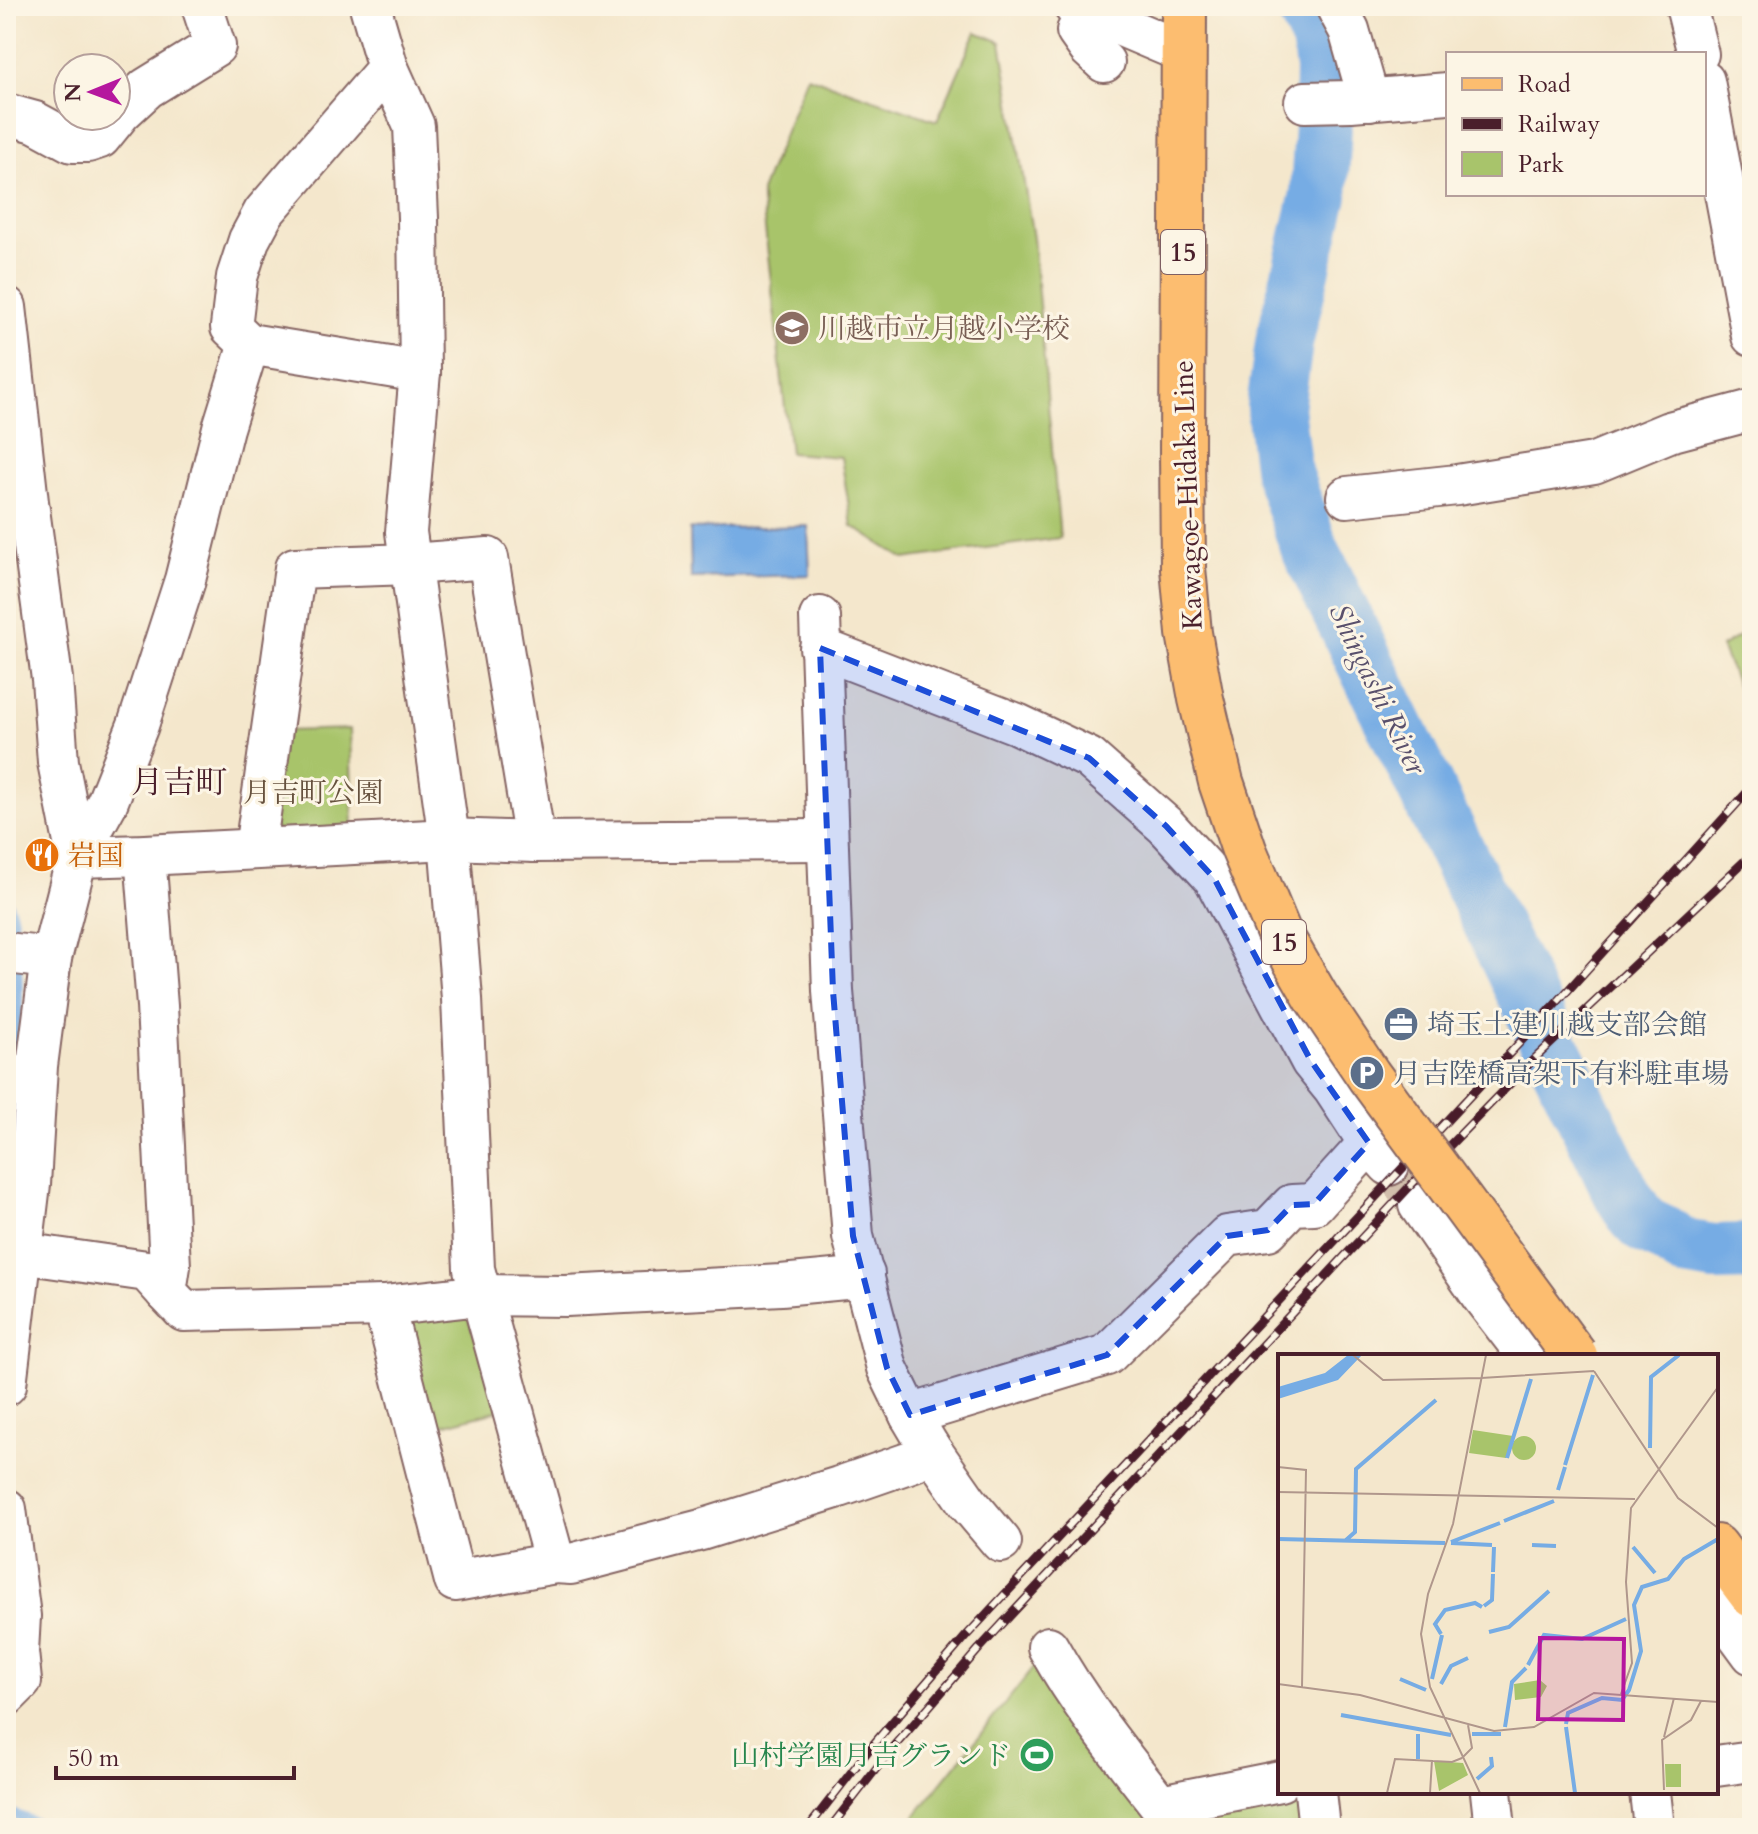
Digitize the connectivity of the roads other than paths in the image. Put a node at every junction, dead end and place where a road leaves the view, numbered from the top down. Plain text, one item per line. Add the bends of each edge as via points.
1 (202, 6) edge
2 (370, 6) edge
3 (1184, 6) edge
4 (1336, 6) edge
5 (1686, 6) edge
6 (1075, 18) edge
7 (1698, 52) edge
8 (1185, 53) junction
9 (1104, 62) dead end
10 (388, 68) junction
11 (1706, 92) edge
12 (1446, 93) edge
13 (1360, 100) junction
14 (1305, 102) dead end
15 (6, 114) edge
16 (6, 307) edge
17 (1752, 336) edge
18 (249, 344) junction
19 (420, 372) junction
20 (1752, 410) edge
21 (1347, 497) dead end
22 (411, 564) junction
23 (449, 839) junction
24 (827, 840) junction
25 (535, 842) junction
26 (255, 849) junction
27 (145, 855) junction
28 (77, 857) junction
29 (6, 953) edge
30 (51, 958) junction
31 (1419, 1205) tunnel mouth
32 (21, 1253) junction
33 (864, 1274) junction
34 (166, 1292) junction
35 (481, 1295) junction
36 (384, 1306) junction
37 (1526, 1354) edge
38 (1574, 1354) edge
39 (6, 1385) edge
40 (920, 1431) junction
41 (6, 1509) edge
42 (1001, 1542) dead end
43 (1718, 1553) edge
44 (555, 1563) junction
45 (1742, 1622) edge
46 (1048, 1647) dead end
47 (6, 1696) edge
48 (1752, 1761) edge
49 (1718, 1766) edge
50 (1278, 1781) edge
51 (1315, 1794) edge
52 (1491, 1794) edge
53 (1650, 1794) edge
54 (1319, 1828) edge
55 (1495, 1828) edge
56 (1654, 1828) edge

1 - 15 street via 215,46 147,88 100,138 72,142
2 - 10 street
3 - 8 main road, Kawagoe-Hidaka Line / 15
4 - 13 street via 1349,30
5 - 7 street
6 - 8 street
6 - 9 street via 1089,48
8 - 38 main road, Kawagoe-Hidaka Line / 15, bridge via 1183,568 1189,633 1221,782 1278,931 1316,997
10 - 18 street via 264,212 249,240 237,277 231,327
10 - 19 street via 414,126
11 - 17 street
12 - 13 street
13 - 14 street
16 - 28 street via 58,762
18 - 19 street
18 - 28 street via 185,580 138,725 107,803
19 - 22 street via 406,532
20 - 21 street via 1669,432 1594,463
22 - 23 street
22 - 25 street via 488,558
22 - 26 street via 295,568
23 - 25 street
23 - 26 street
23 - 35 street via 474,1269
24 - 25 street
24 - 33 street via 853,1236
24 - 40 street via 820,632 1089,758 1166,826 1214,878 1311,1061 1379,1154 1314,1204 1292,1205 1268,1230 1227,1236 1107,1355
26 - 27 street
27 - 28 street
27 - 34 street via 170,1266
28 - 30 street
29 - 30 street
30 - 32 street
31 - 37 street
32 - 34 street via 147,1271
32 - 39 street
33 - 35 street via 757,1286
33 - 40 street via 887,1368
34 - 36 street via 184,1311
35 - 36 street
35 - 44 street
36 - 44 street via 455,1581
40 - 42 street
40 - 44 street via 914,1461 716,1526 571,1564
41 - 47 street via 20,1616 21,1681
43 - 45 main road
46 - 50 street via 1160,1805
48 - 49 street
51 - 54 street
52 - 55 street
53 - 56 street

